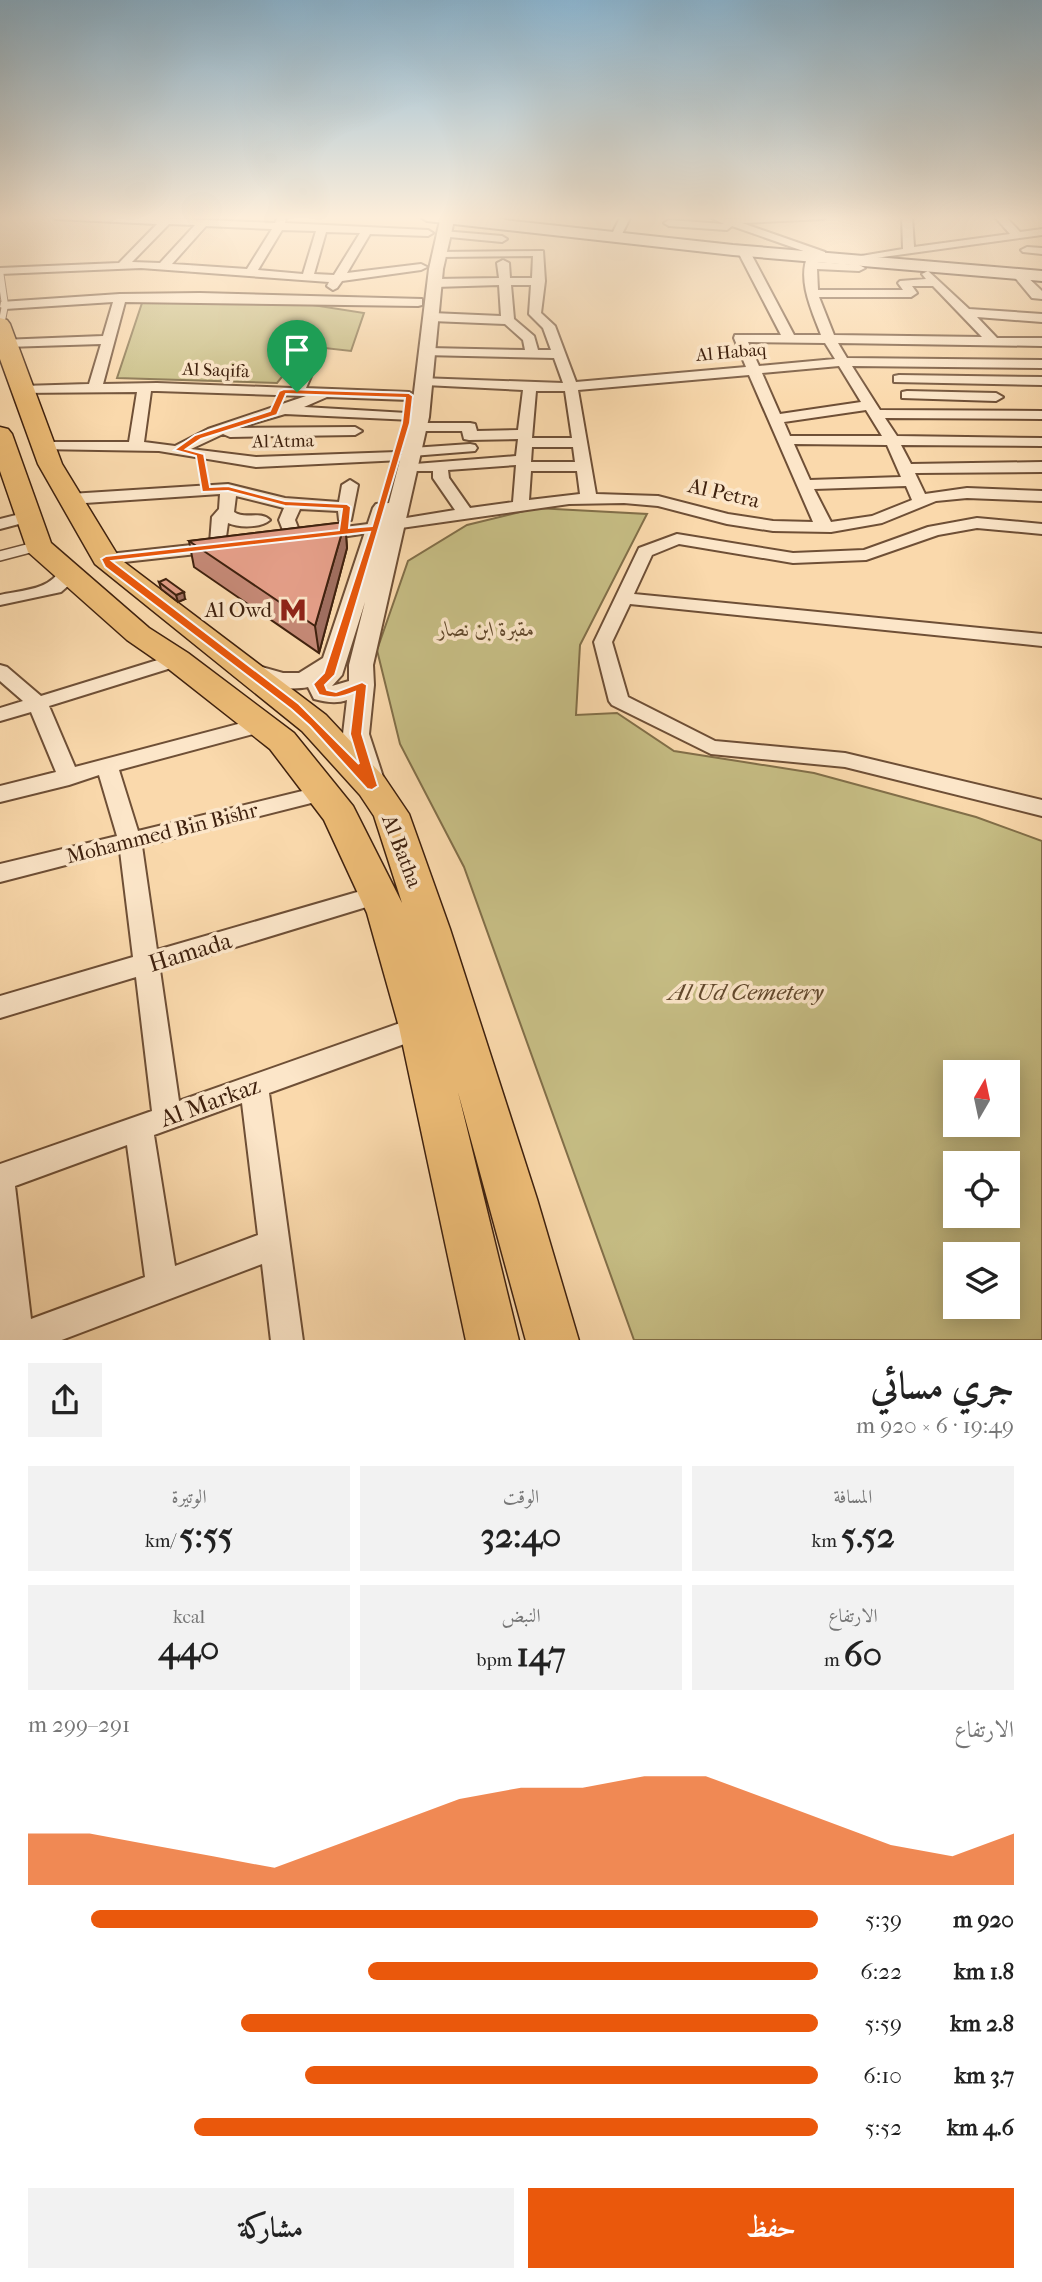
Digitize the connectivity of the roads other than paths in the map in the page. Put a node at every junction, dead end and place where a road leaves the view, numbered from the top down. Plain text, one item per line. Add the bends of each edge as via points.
1 (0, 279) edge
2 (131, 279) edge
3 (225, 279) edge
4 (322, 279) edge
5 (335, 279) joint
6 (430, 279) edge
7 (500, 279) edge
8 (505, 279) edge
9 (758, 279) edge
10 (813, 279) edge
11 (862, 279) edge
12 (932, 279) edge
13 (1022, 279) edge
14 (539, 281) joint
15 (505, 282) junction
16 (935, 282) junction
17 (812, 294) junction
18 (864, 294) junction
19 (1042, 295) edge
20 (116, 298) junction
21 (211, 298) junction
22 (328, 300) junction
23 (425, 309) junction
24 (967, 313) junction
25 (1042, 318) edge
26 (508, 320) junction
27 (3, 324) edge
28 (790, 339) junction
29 (829, 339) junction
30 (108, 340) junction
31 (993, 341) junction
32 (1042, 342) edge
33 (532, 351) junction
34 (429, 352) junction
35 (314, 353) dead end
36 (559, 354) junction
37 (845, 362) junction
38 (890, 362) junction
39 (1042, 365) edge
40 (481, 369) junction
41 (754, 369) junction
42 (899, 379) junction
43 (990, 380) junction
44 (425, 381) junction
45 (1042, 381) edge
46 (571, 386) junction
47 (145, 387) junction
48 (95, 388) junction
49 (530, 388) junction
50 (22, 390) junction
51 (290, 392) junction
52 (326, 393) junction
53 (371, 394) junction
54 (907, 395) junction
55 (409, 396) junction
56 (996, 397) junction
57 (872, 409) junction
58 (279, 412) junction
59 (311, 413) junction
60 (918, 414) junction
61 (1003, 415) junction
62 (1042, 415) edge
63 (358, 416) junction
64 (775, 419) junction
65 (412, 422) junction
66 (355, 431) junction
67 (267, 433) junction
68 (302, 433) junction
69 (208, 434) junction
70 (497, 435) junction
71 (525, 439) junction
72 (785, 440) junction
73 (892, 441) junction
74 (470, 442) junction
75 (579, 442) junction
76 (1013, 442) junction
77 (43, 446) junction
78 (136, 446) junction
79 (1040, 446) edge
80 (178, 450) junction
81 (4, 457) edge
82 (364, 458) junction
83 (405, 459) junction
84 (500, 462) junction
85 (480, 463) junction
86 (523, 464) junction
87 (260, 466) junction
88 (440, 466) junction
89 (583, 466) junction
90 (1042, 467) edge
91 (203, 472) junction
92 (908, 475) junction
93 (350, 485) dead end
94 (805, 485) junction
95 (228, 489) junction
96 (253, 495) junction
97 (1042, 496) edge
98 (70, 499) junction
99 (589, 499) junction
100 (921, 502) junction
101 (294, 504) junction
102 (521, 506) junction
103 (347, 507) junction
104 (224, 513) junction
105 (466, 514) junction
106 (262, 520) dead end
107 (385, 526) junction
108 (823, 527) junction
109 (22, 529) edge
110 (1042, 529) edge
111 (343, 532) junction
112 (0, 556) edge
113 (106, 559) junction
114 (67, 572) junction
115 (624, 598) junction
116 (0, 600) edge
117 (1042, 640) edge
118 (335, 659) junction
119 (177, 660) junction
120 (0, 671) edge
121 (248, 671) junction
122 (362, 685) junction
123 (38, 704) junction
124 (0, 715) edge
125 (261, 725) junction
126 (108, 768) junction
127 (69, 778) junction
128 (372, 786) junction
129 (323, 793) junction
130 (0, 794) edge
131 (1042, 808) edge
132 (130, 840) junction
133 (0, 873) edge
134 (378, 895) junction
135 (147, 965) junction
136 (0, 1007) edge
137 (420, 1027) junction
138 (254, 1087) junction
139 (167, 1118) junction
140 (139, 1128) junction
141 (0, 1179) edge
142 (275, 1244) junction
143 (162, 1286) junction
144 (17, 1340) edge
145 (287, 1340) edge
146 (493, 1340) edge
147 (553, 1340) edge

1 - 27 lane, Al Batha
2 - 20 street
3 - 21 street
4 - 5 street
5 - 22 street
6 - 23 street
7 - 15 street
8 - 15 street
9 - 28 street
10 - 17 street
11 - 18 street
12 - 16 street
13 - 19 street
14 - 15 street
14 - 36 street via 535,314 549,326
15 - 26 street
16 - 18 street via 904,283 911,293
16 - 24 street
17 - 18 street
17 - 29 street
20 - 21 street
20 - 27 street
20 - 30 street
21 - 22 street
22 - 23 street
23 - 26 street
23 - 34 street
23 - 55 street
24 - 25 street
24 - 31 street
26 - 33 street via 529,339
27 - 30 street
27 - 50 main road, Al Batha
28 - 29 street
28 - 41 street via 740,338
29 - 31 street
29 - 37 street
30 - 48 street
31 - 32 street
33 - 36 street
33 - 40 street
34 - 40 street
34 - 44 street
35 - 51 street
36 - 46 street
37 - 38 street, Al Habaq
37 - 41 street, Al Habaq
37 - 57 street
38 - 39 street, Al Habaq
38 - 42 street
40 - 44 street, Al Habaq
40 - 49 street, Al Habaq
41 - 46 street, Al Habaq
41 - 64 street
42 - 43 street
42 - 54 street
43 - 45 street
43 - 56 street
44 - 65 street
46 - 49 street, Al Habaq
46 - 75 street
47 - 48 street, Al Saqifa
47 - 51 street, Al Saqifa
47 - 78 street
48 - 50 street, Al Saqifa
49 - 71 street
50 - 77 main road, Al Batha
51 - 52 street, Al Saqifa
51 - 58 street
52 - 53 street, Al Saqifa
52 - 58 street
53 - 55 street, Al Saqifa
53 - 63 street via 365,413
54 - 56 street
54 - 60 street
55 - 65 street
56 - 61 street
57 - 60 street
57 - 64 street
57 - 73 street
58 - 59 street
58 - 69 street
59 - 63 street
59 - 68 street
60 - 61 street
61 - 62 street
61 - 76 street
63 - 65 street
63 - 66 street
64 - 72 street
65 - 74 street via 470,427
65 - 83 street
66 - 68 street
66 - 82 street
67 - 68 street
67 - 69 street
67 - 87 street
69 - 80 street
70 - 71 street
70 - 74 street
70 - 84 street
71 - 75 street
71 - 86 street
72 - 73 street
72 - 94 street
73 - 76 street
73 - 92 street
74 - 83 street
74 - 85 street
75 - 89 street
76 - 79 street
77 - 78 street, Al Atma
77 - 98 main road, Al Batha
78 - 80 street, Al Atma
80 - 91 street, Al Atma
81 - 109 main road, Al Batha
82 - 83 street, Al Atma
82 - 87 street, Al Atma
83 - 88 street
83 - 107 street
84 - 85 street
84 - 86 street
85 - 88 street
86 - 89 street
86 - 102 street
87 - 91 street, Al Atma
87 - 96 street
88 - 105 street via 441,478
89 - 99 street
90 - 92 street
91 - 95 street
91 - 98 street
92 - 94 street
92 - 100 street
93 - 103 street
94 - 108 street
95 - 96 street
95 - 104 street
96 - 101 street
97 - 100 street, Al Petra via 967,493
98 - 113 main road, Al Batha
99 - 102 street, Al Petra
99 - 108 street, Al Petra via 658,500 727,519
100 - 108 street, Al Petra via 876,520
101 - 103 street
101 - 111 street, Al Petra via 287,520 288,538
102 - 105 street, Al Petra
103 - 111 street
104 - 106 street via 236,521
104 - 113 street via 219,517 225,546
105 - 107 street, Al Petra
107 - 111 street, Al Petra
107 - 118 street
107 - 122 street via 360,665
109 - 112 lane
109 - 114 main road, Al Batha
110 - 115 street via 977,523 934,531 866,555 793,558 677,539 645,552
113 - 121 main road, Al Batha
114 - 116 street via 68,578 55,588
114 - 119 main road, Al Batha via 138,634
115 - 117 street
115 - 131 street via 603,642 619,701 630,707 710,747 845,760
118 - 121 street via 305,681 284,682
118 - 122 street via 330,675 319,684 323,693 338,695
119 - 123 street
119 - 125 main road, Al Batha
120 - 123 street
121 - 128 main road, Al Batha via 314,723
122 - 128 street via 356,734
123 - 124 street
123 - 127 street
125 - 126 street
125 - 129 main road, Al Batha via 282,741
126 - 127 street
126 - 132 street
127 - 130 street
128 - 147 main road, Al Batha via 391,814 422,905
129 - 132 street, Mohammed Bin Bishr
129 - 134 main road, Al Batha via 340,816
132 - 133 street, Mohammed Bin Bishr
132 - 135 street
134 - 135 street, Hamada
134 - 137 main road, Al Batha
135 - 136 street, Hamada
135 - 139 street
137 - 138 street, Al Markaz
137 - 146 main road, Al Batha
138 - 139 street, Al Markaz
138 - 142 street
139 - 140 street, Al Markaz
140 - 141 street, Al Markaz
140 - 143 street
141 - 144 street
142 - 143 street
142 - 145 street
143 - 144 street

